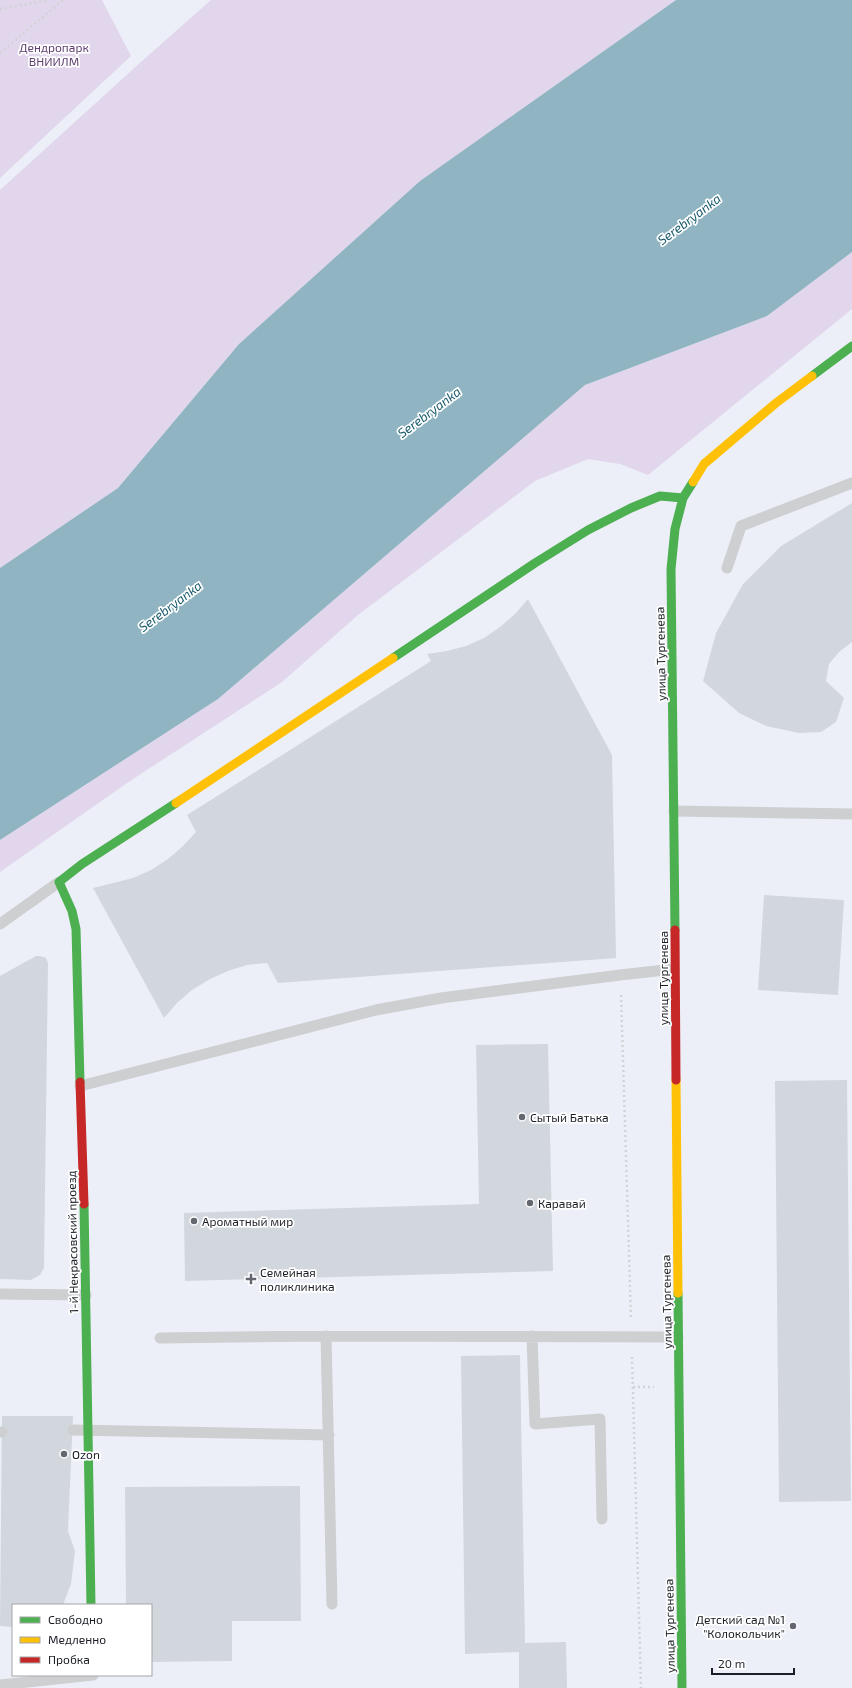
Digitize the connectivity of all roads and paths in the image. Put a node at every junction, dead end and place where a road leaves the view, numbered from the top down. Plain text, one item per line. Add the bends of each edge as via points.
1 (48, 0) edge
2 (64, 0) edge
3 (0, 9) edge
4 (0, 53) edge
5 (852, 346) edge
6 (852, 483) edge
7 (683, 498) junction
8 (727, 568) dead end
9 (674, 811) junction
10 (852, 814) edge
11 (59, 882) junction
12 (0, 924) edge
13 (674, 970) junction
14 (80, 1086) junction
15 (0, 1294) edge
16 (86, 1295) junction
17 (326, 1336) junction
18 (532, 1336) junction
19 (678, 1337) junction
20 (160, 1338) dead end
21 (72, 1430) dead end
22 (88, 1430) junction
23 (329, 1435) junction
24 (602, 1519) dead end
25 (91, 1604) edge
26 (332, 1604) dead end
27 (84, 1676) edge
28 (0, 1685) edge
29 (682, 1688) edge

1 - 3 path
2 - 4 path
5 - 7 street, улица Тургенева via 776,403 704,464
6 - 8 lane via 740,526
7 - 9 street, улица Тургенева via 675,529 671,569
7 - 11 street via 660,496 588,530 82,864
9 - 10 lane
9 - 13 street, улица Тургенева
11 - 12 lane
11 - 14 street, 1-й Некрасовский проезд via 72,911 76,929
13 - 14 lane via 441,998 376,1010
13 - 19 street, улица Тургенева
14 - 16 street, 1-й Некрасовский проезд
15 - 16 lane
16 - 22 street, 1-й Некрасовский проезд
17 - 18 lane
17 - 20 lane
17 - 23 lane
18 - 19 lane
18 - 24 lane via 535,1424 600,1419
19 - 29 street, улица Тургенева
21 - 22 lane
22 - 23 lane
22 - 25 street, 1-й Некрасовский проезд
23 - 26 lane
27 - 28 lane

